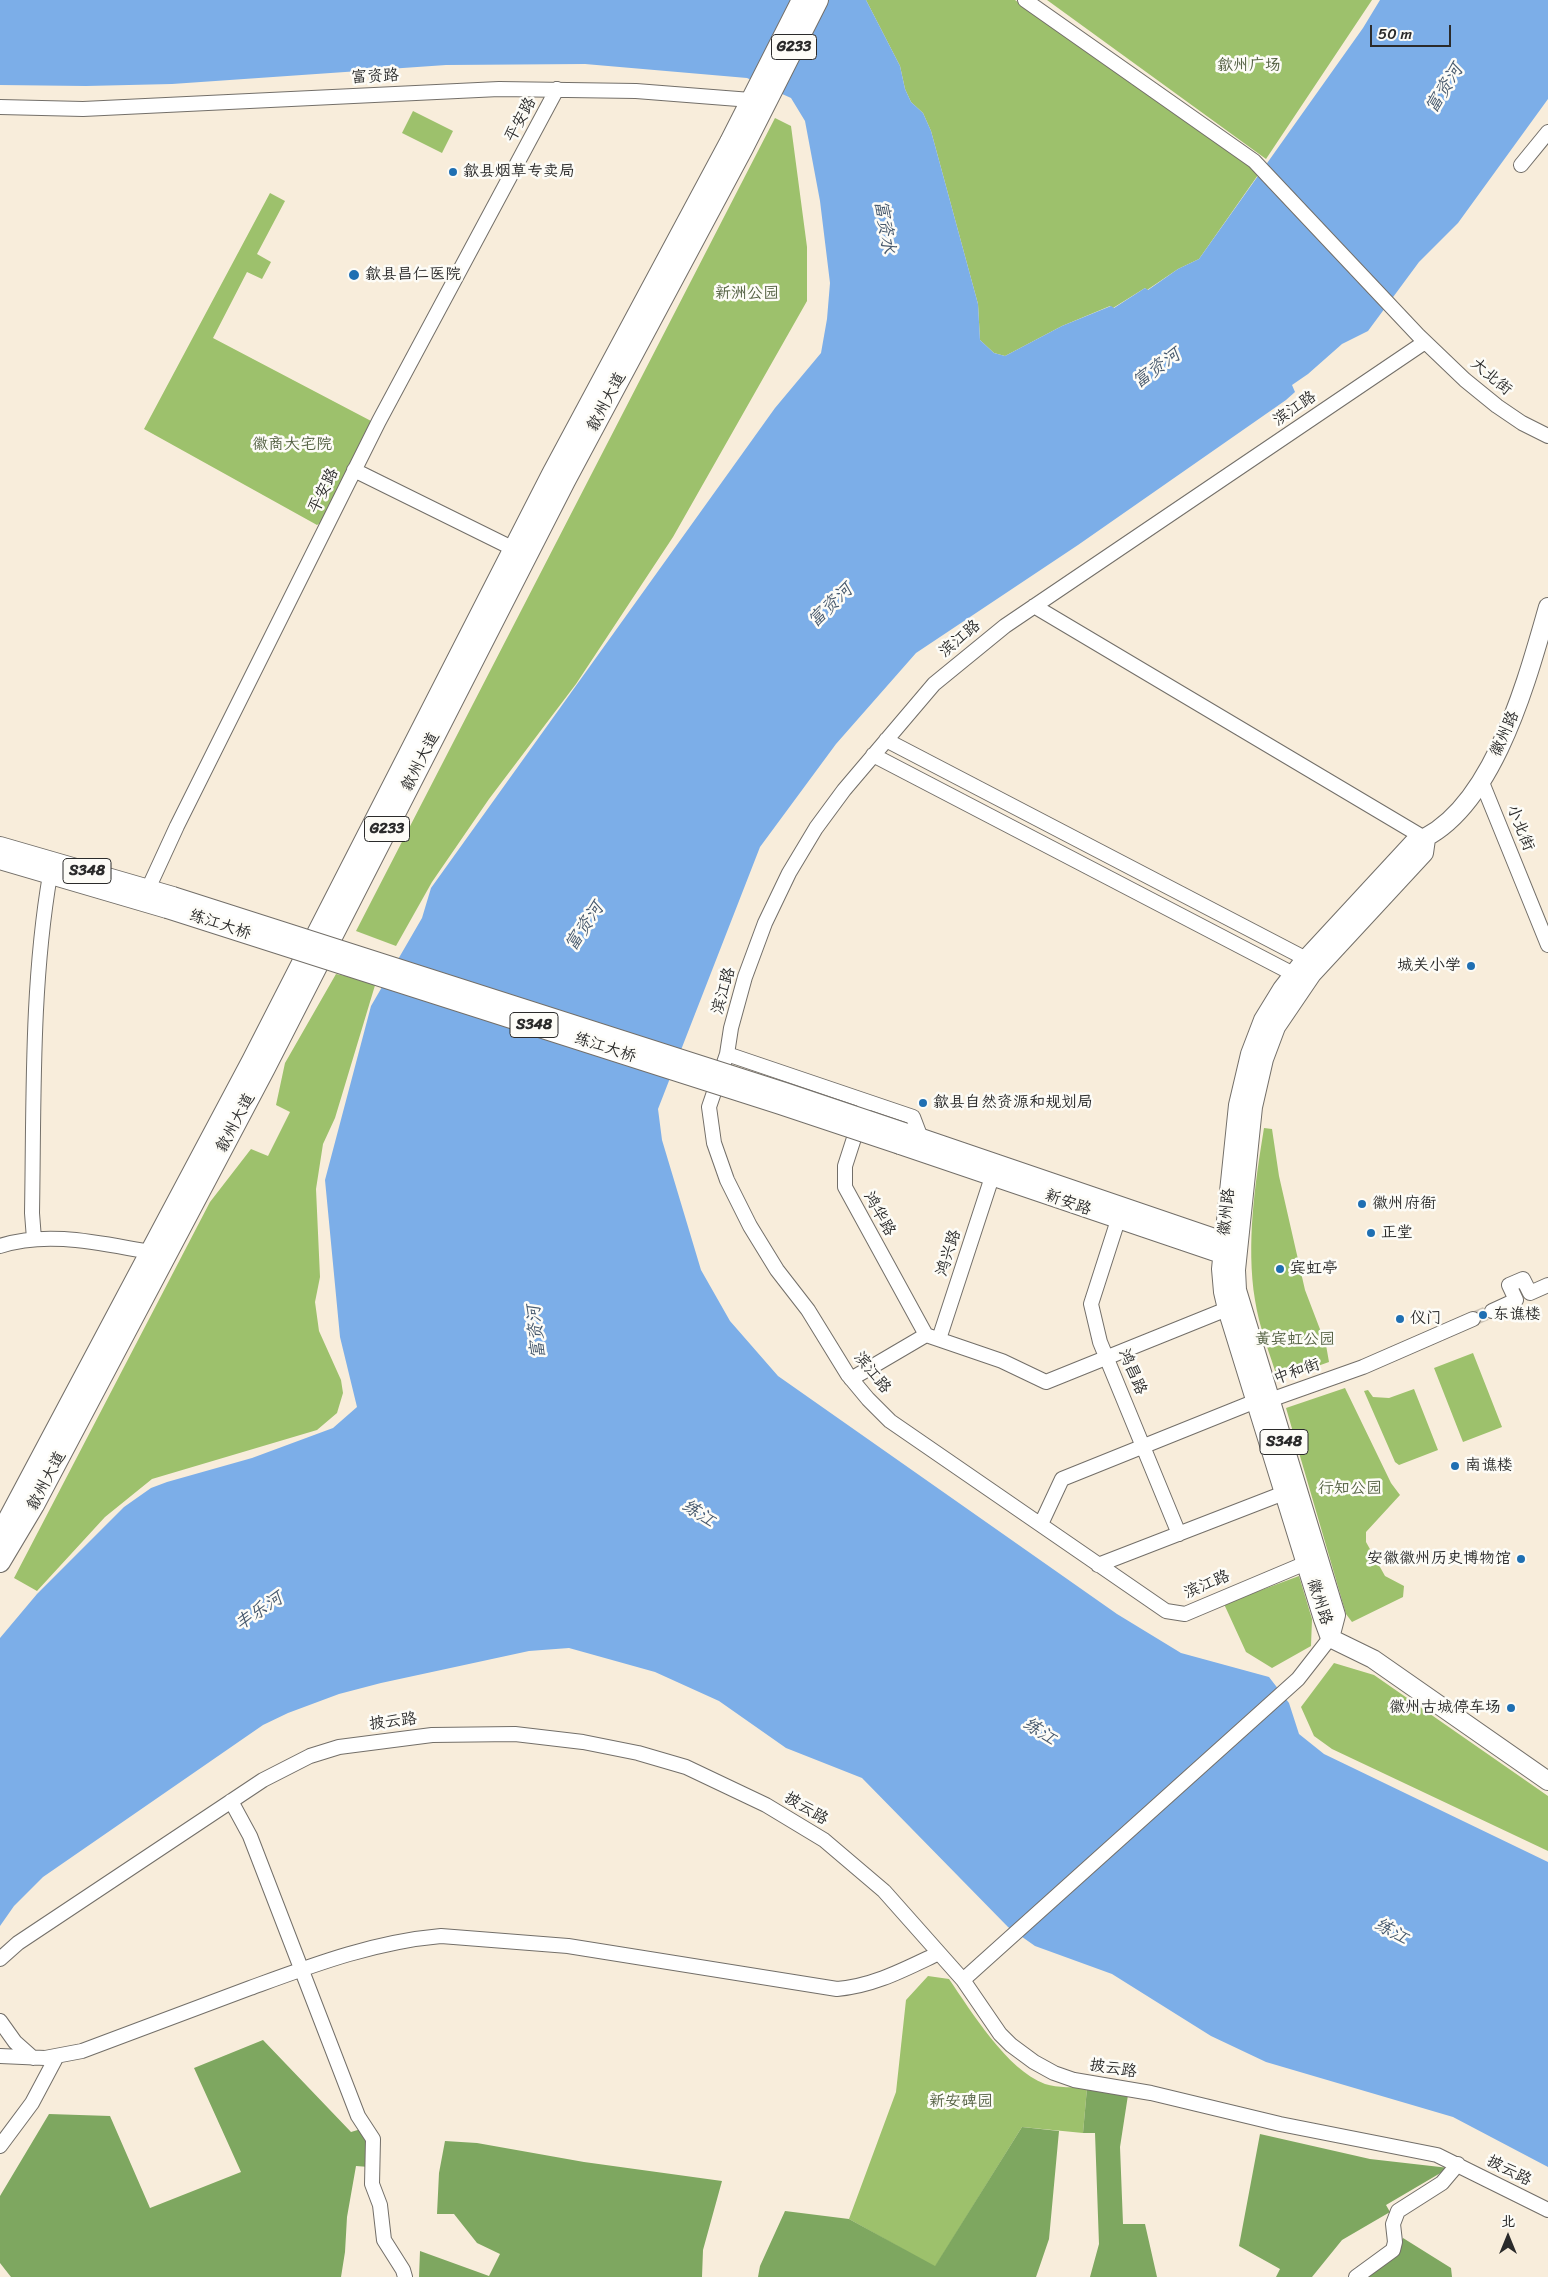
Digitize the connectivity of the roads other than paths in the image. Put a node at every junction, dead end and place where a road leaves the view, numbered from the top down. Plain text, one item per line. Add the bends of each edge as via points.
1 (802, 0) edge
2 (818, 0) edge
3 (1025, 0) edge
4 (557, 89) junction
5 (759, 95) junction
6 (0, 107) edge
7 (1548, 132) edge
8 (1521, 165) dead end
9 (1421, 339) junction
10 (1548, 436) edge
11 (354, 470) junction
12 (514, 549) junction
13 (1034, 606) junction
14 (1548, 607) edge
15 (886, 740) junction
16 (874, 755) junction
17 (1481, 780) junction
18 (1426, 839) junction
19 (0, 846) edge
20 (0, 860) edge
21 (50, 875) junction
22 (148, 889) junction
23 (170, 902) junction
24 (1548, 945) edge
25 (1313, 962) junction
26 (1300, 978) junction
27 (727, 1054) junction
28 (866, 1101) junction
29 (921, 1138) junction
30 (902, 1139) junction
31 (992, 1177) junction
32 (1118, 1220) junction
33 (34, 1239) junction
34 (0, 1246) edge
35 (1231, 1250) junction
36 (152, 1252) junction
37 (1548, 1285) edge
38 (1227, 1309) junction
39 (1492, 1311) tunnel mouth
40 (1473, 1319) tunnel mouth
41 (933, 1337) junction
42 (1107, 1357) junction
43 (851, 1379) junction
44 (1263, 1401) junction
45 (1143, 1446) junction
46 (1284, 1493) junction
47 (1041, 1524) junction
48 (1179, 1534) junction
49 (0, 1535) edge
50 (0, 1562) edge
51 (1306, 1563) junction
52 (1098, 1564) junction
53 (1330, 1638) junction
54 (1548, 1781) edge
55 (231, 1802) junction
56 (939, 1953) junction
57 (0, 1959) edge
58 (302, 1969) junction
59 (963, 1980) junction
60 (0, 2021) edge
61 (0, 2056) edge
62 (58, 2056) junction
63 (34, 2058) junction
64 (0, 2146) edge
65 (1458, 2164) junction
66 (1548, 2210) edge
67 (405, 2277) edge
68 (1356, 2277) edge

1 - 5 highway, G233
2 - 5 highway, G233
3 - 9 street, 大北街 via 1254,161
4 - 5 street, 富资路
4 - 6 street, 富资路 via 82,108
4 - 11 street, 平安路
5 - 12 highway, 歙州大道 / G233
5 - 50 highway, 歙州大道 / G233 via 265,1068 34,1505
7 - 8 street
9 - 10 street, 大北街 via 1497,406 1522,424
9 - 13 street, 滨江路
11 - 12 street
11 - 22 street, 平安路
12 - 36 highway, 歙州大道 / G233
13 - 15 street, 滨江路 via 957,663 934,684
13 - 18 street
14 - 17 main road, 徽州路 via 1516,710
15 - 16 street, 滨江路
15 - 25 street
16 - 26 street
16 - 27 street, 滨江路 via 816,828 776,897 745,977
17 - 18 main road, 徽州路 via 1450,820
17 - 24 street, 小北街
18 - 25 main road, 徽州路 via 1413,843
19 - 22 main road, S348
20 - 21 main road, S348
21 - 23 main road, S348
21 - 33 street via 36,1026
22 - 23 main road, S348
23 - 30 main road, 练江大桥 / S348, bridge via 780,1104
25 - 26 main road, 徽州路
26 - 35 main road, 徽州路 via 1263,1020 1245,1072 1238,1105
27 - 28 street
27 - 43 street, 滨江路 via 710,1107 714,1143 727,1180 763,1248 808,1310
28 - 29 street via 913,1117
28 - 41 street, 鸿华路 via 845,1166 845,1187
29 - 30 main road, 新安路 / S348
29 - 35 main road, 新安路 / S348
30 - 31 main road, 新安路 / S348
31 - 32 main road, 新安路 / S348
31 - 41 street, 鸿兴路
32 - 35 main road, 新安路 / S348
32 - 42 street, 鸿昌路 via 1091,1304 1095,1327
33 - 34 street
33 - 36 street via 61,1239
35 - 38 main road, 徽州路 / S348 via 1222,1281
35 - 44 main road, 徽州路 / S348
36 - 49 highway, 歙州大道 / G233
37 - 39 street via 1530,1293 1523,1278 1509,1285 1516,1300
38 - 42 street
38 - 44 main road, 徽州路 / S348
40 - 44 street, 中和街 via 1363,1367
41 - 42 street via 1002,1361 1046,1382
41 - 43 street
42 - 45 street, 鸿昌路
43 - 47 street, 滨江路 via 890,1420
44 - 45 street, 中和街
44 - 46 main road, 徽州路 / S348
44 - 53 main road, 徽州路 / S348 via 1336,1615
45 - 47 street, 中和街 via 1062,1479
45 - 48 street, 鸿昌路
46 - 48 street
46 - 51 main road, 徽州路 / S348
47 - 52 street, 滨江路
48 - 52 street
51 - 52 street, 滨江路 via 1185,1614 1166,1611 1150,1602
51 - 53 main road, 徽州路 / S348
53 - 54 main road, 徽州路 via 1373,1659
53 - 59 street via 1298,1680
55 - 56 street, 披云路 via 296,1762 324,1751 370,1742 490,1733 551,1737 614,1748 686,1767 740,1791 824,1840 865,1873
55 - 57 street, 披云路 via 18,1943
55 - 58 street via 250,1836
56 - 58 street via 880,1980 836,1988 568,1946 441,1936 350,1952
56 - 59 street, 披云路
58 - 62 street via 82,2051
58 - 67 street via 358,2116 373,2139 372,2184 380,2205 384,2240
59 - 65 street, 披云路 via 1000,2034 1034,2062 1064,2077 1427,2152
60 - 63 street via 15,2042
61 - 63 street
62 - 63 street
62 - 64 street via 32,2103
65 - 66 street, 披云路
65 - 68 street via 1442,2183 1398,2211 1393,2224 1396,2242 1393,2250

